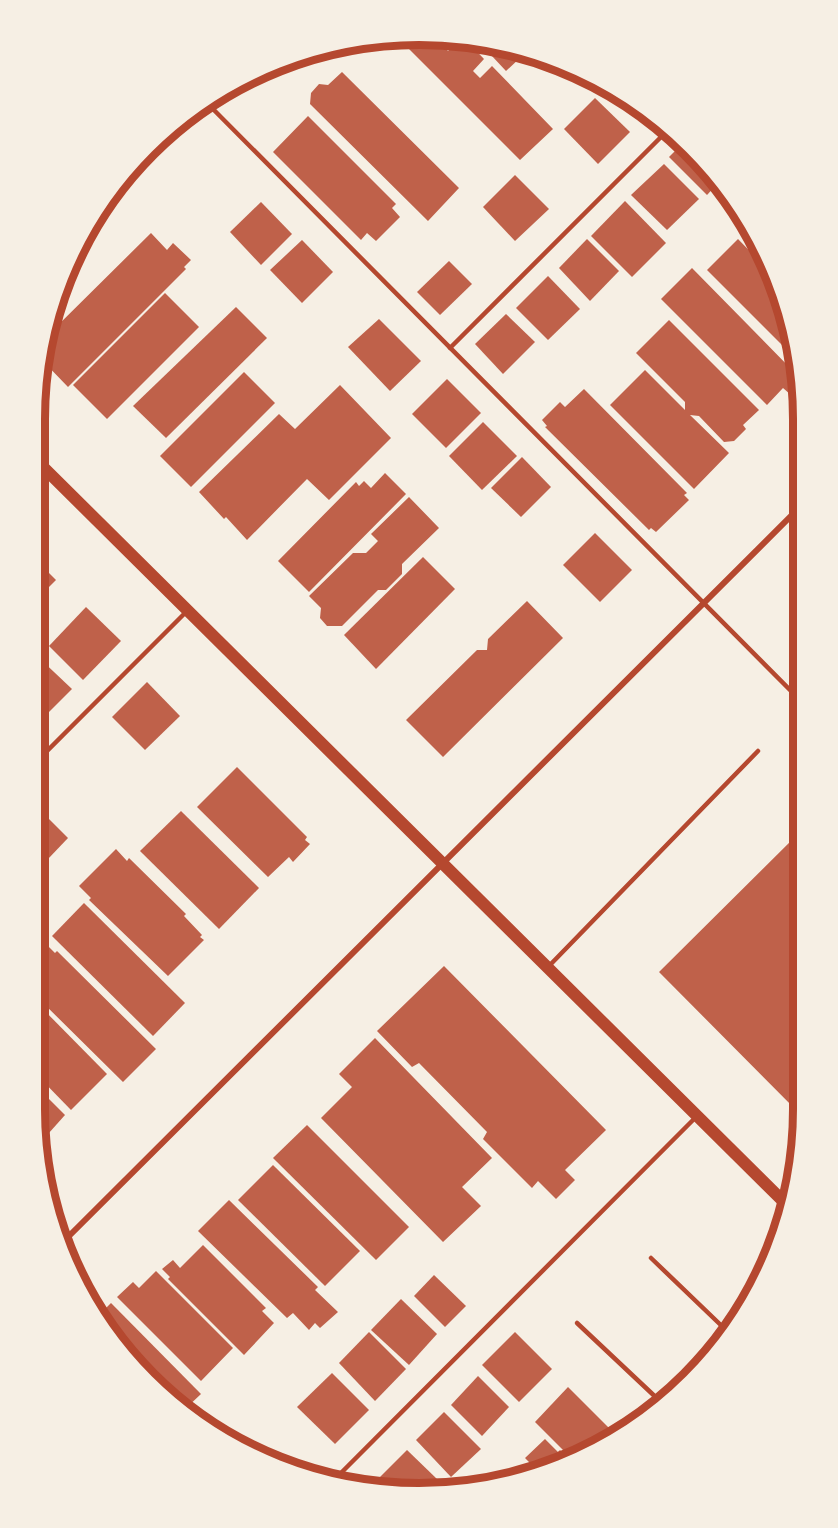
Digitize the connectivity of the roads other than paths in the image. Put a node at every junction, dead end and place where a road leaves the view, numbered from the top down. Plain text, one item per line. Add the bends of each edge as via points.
1 (212, 108) edge
2 (662, 135) edge
3 (450, 348) junction
4 (45, 469) edge
5 (793, 514) edge
6 (704, 603) junction
7 (188, 610) junction
8 (793, 693) edge
9 (758, 751) dead end
10 (45, 754) edge
11 (444, 864) junction
12 (548, 967) junction
13 (697, 1115) junction
14 (782, 1200) edge
15 (68, 1237) edge
16 (651, 1258) dead end
17 (578, 1323) dead end
18 (723, 1327) edge
19 (657, 1398) edge
20 (340, 1474) edge

1 - 3 lane
2 - 3 lane
3 - 6 lane
4 - 7 main road
5 - 6 street
6 - 8 lane
6 - 11 street
7 - 10 lane
7 - 11 main road
9 - 12 lane
11 - 12 main road
11 - 15 street
12 - 13 main road
13 - 14 main road
13 - 20 lane
16 - 18 lane
17 - 19 lane

